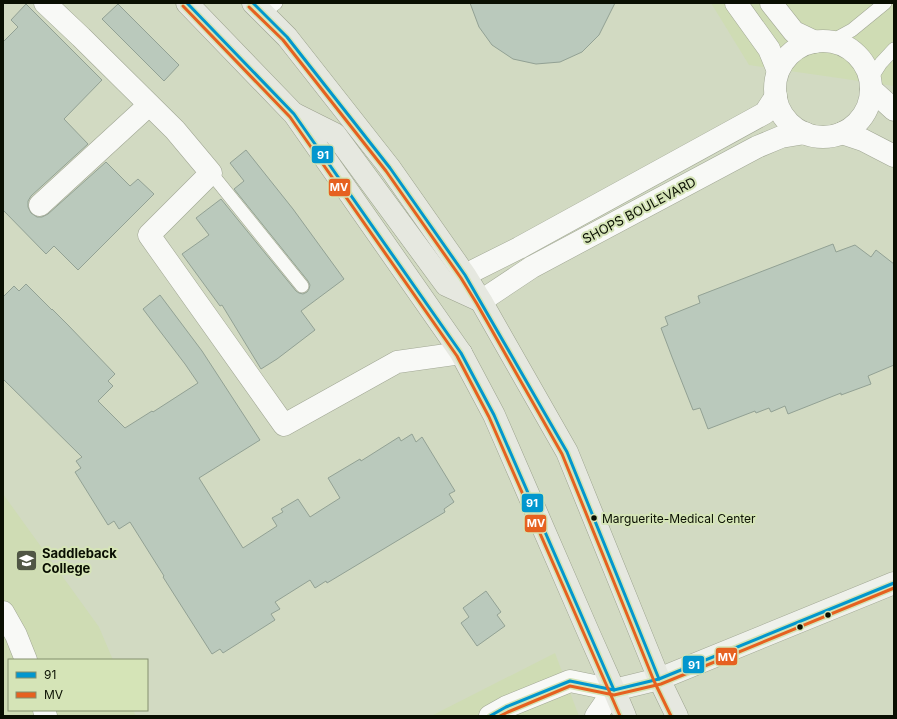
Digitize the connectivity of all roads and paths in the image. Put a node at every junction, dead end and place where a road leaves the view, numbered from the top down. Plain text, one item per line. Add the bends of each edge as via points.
1 (45, 3) edge
2 (187, 3) edge
3 (736, 3) edge
4 (771, 3) edge
5 (886, 3) edge
6 (264, 6) edge
7 (822, 42) junction
8 (894, 49) edge
9 (778, 70) junction
10 (871, 85) junction
11 (776, 96) junction
12 (149, 105) junction
13 (894, 110) edge
14 (294, 114) junction
15 (805, 133) junction
16 (842, 133) junction
17 (894, 156) edge
18 (211, 173) junction
19 (40, 205) dead end
20 (465, 275) junction
21 (302, 286) dead end
22 (481, 301) junction
23 (461, 353) junction
24 (894, 583) edge
25 (3, 612) edge
26 (26, 659) edge
27 (659, 679) junction
28 (614, 690) junction
29 (490, 716) edge
30 (596, 716) edge
31 (625, 716) edge
32 (677, 716) edge

1 - 12 street
2 - 14 main road
3 - 9 street, SHOPS BOULEVARD via 769,49
4 - 7 street via 794,32
5 - 7 lane via 852,30
6 - 20 main road via 390,168
7 - 9 street via 801,46 789,55
7 - 10 street via 844,46 856,54 865,66
8 - 10 lane via 881,63
9 - 11 street, SHOPS BOULEVARD
10 - 13 street
10 - 16 street, SHOPS BOULEVARD via 867,109 852,128
11 - 15 street, SHOPS BOULEVARD via 779,108 786,118 794,127
11 - 20 street, SHOPS BOULEVARD via 765,113
12 - 18 street via 176,130
12 - 19 street
14 - 22 main road via 335,134 446,285
14 - 23 main road
15 - 16 street, SHOPS BOULEVARD via 819,137
15 - 22 street, SHOPS BOULEVARD via 781,137 758,147 532,267
16 - 17 street, SHOPS BOULEVARD via 863,140
18 - 21 lane
18 - 23 street via 149,235 284,425 397,362
20 - 22 main road
22 - 27 main road via 567,452
23 - 28 main road via 494,415
24 - 27 main road
25 - 26 street
27 - 28 main road
27 - 32 main road
28 - 29 street via 570,681
28 - 30 street
28 - 31 main road

